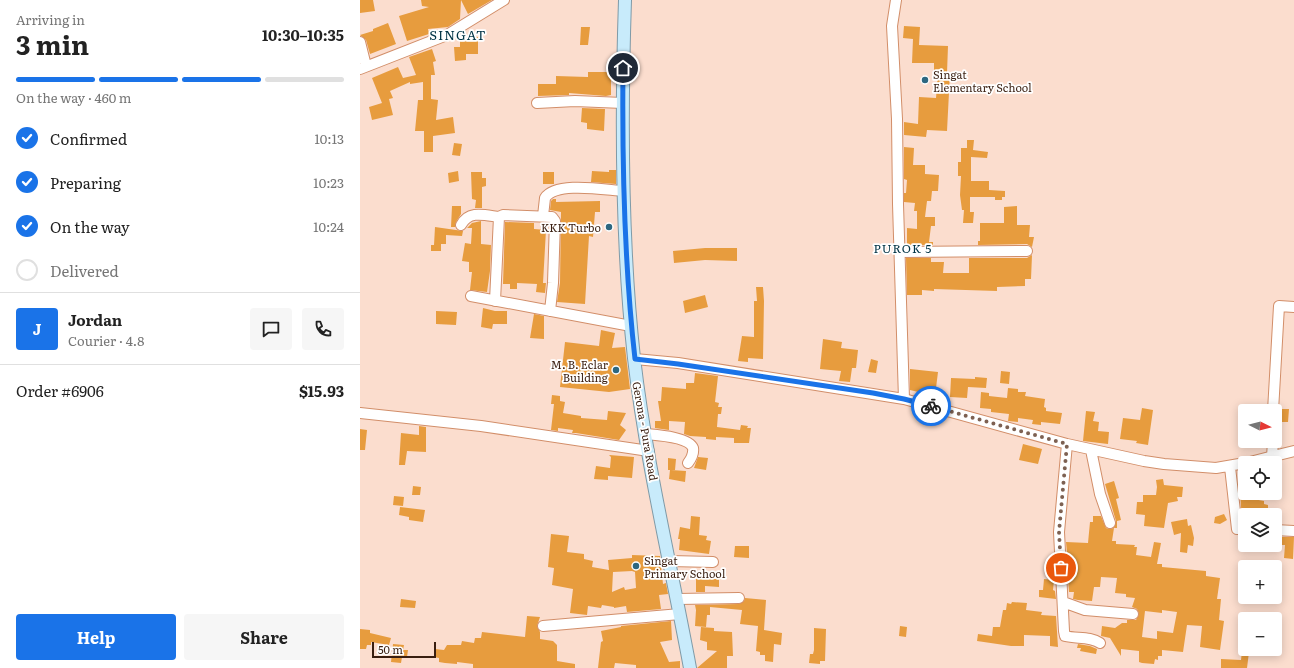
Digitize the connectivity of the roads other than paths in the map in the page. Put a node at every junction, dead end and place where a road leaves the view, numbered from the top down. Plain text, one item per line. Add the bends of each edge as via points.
1 (504, 0) edge
2 (625, 0) edge
3 (896, 0) edge
4 (360, 42) edge
5 (363, 68) edge
6 (537, 103) dead end
7 (623, 103) junction
8 (624, 191) junction
9 (543, 216) junction
10 (499, 217) junction
11 (461, 225) dead end
12 (1027, 251) dead end
13 (900, 252) junction
14 (471, 296) dead end
15 (495, 301) junction
16 (1294, 307) edge
17 (550, 311) junction
18 (631, 326) junction
19 (635, 359) junction
20 (904, 399) junction
21 (1273, 404) edge
22 (360, 413) edge
23 (646, 434) junction
24 (1067, 444) junction
25 (1091, 450) junction
26 (649, 451) junction
27 (1294, 451) edge
28 (1276, 456) edge
29 (688, 463) dead end
30 (1238, 464) edge
31 (1230, 466) junction
32 (1110, 523) dead end
33 (1238, 529) edge
34 (1282, 530) edge
35 (1294, 531) edge
36 (670, 561) junction
37 (713, 562) dead end
38 (739, 598) dead end
39 (678, 599) junction
40 (1064, 602) junction
41 (680, 614) junction
42 (1133, 614) dead end
43 (543, 626) dead end
44 (1100, 643) dead end
45 (690, 668) edge

1 - 5 street via 446,34
2 - 7 main road, Gerona - Pura Road
3 - 13 street via 892,34 897,112
4 - 5 street
6 - 7 street
7 - 8 main road, Gerona - Pura Road
8 - 9 street via 580,188 552,192 544,198
8 - 18 main road, Gerona - Pura Road
9 - 10 street
9 - 17 street via 552,217 555,221
10 - 11 street via 471,215 464,218
10 - 15 street
12 - 13 street
13 - 20 street
14 - 15 street
15 - 17 street
16 - 21 street via 1279,306
17 - 18 street
18 - 19 main road, Gerona - Pura Road
19 - 20 street
19 - 23 main road, Gerona - Pura Road
20 - 24 street
22 - 26 street via 458,423
23 - 26 main road, Gerona - Pura Road
23 - 29 street via 674,438 691,446 692,456
24 - 25 street
24 - 40 street via 1059,532
25 - 31 street via 1164,464 1210,468
25 - 32 street via 1100,494
26 - 36 main road, Gerona - Pura Road
27 - 28 street
30 - 31 street
31 - 33 street
34 - 35 street
36 - 37 street
36 - 39 main road, Gerona - Pura Road
38 - 39 street
39 - 41 main road, Gerona - Pura Road
40 - 42 street via 1085,610
40 - 44 street via 1065,636 1089,638
41 - 43 street
41 - 45 main road, Gerona - Pura Road

